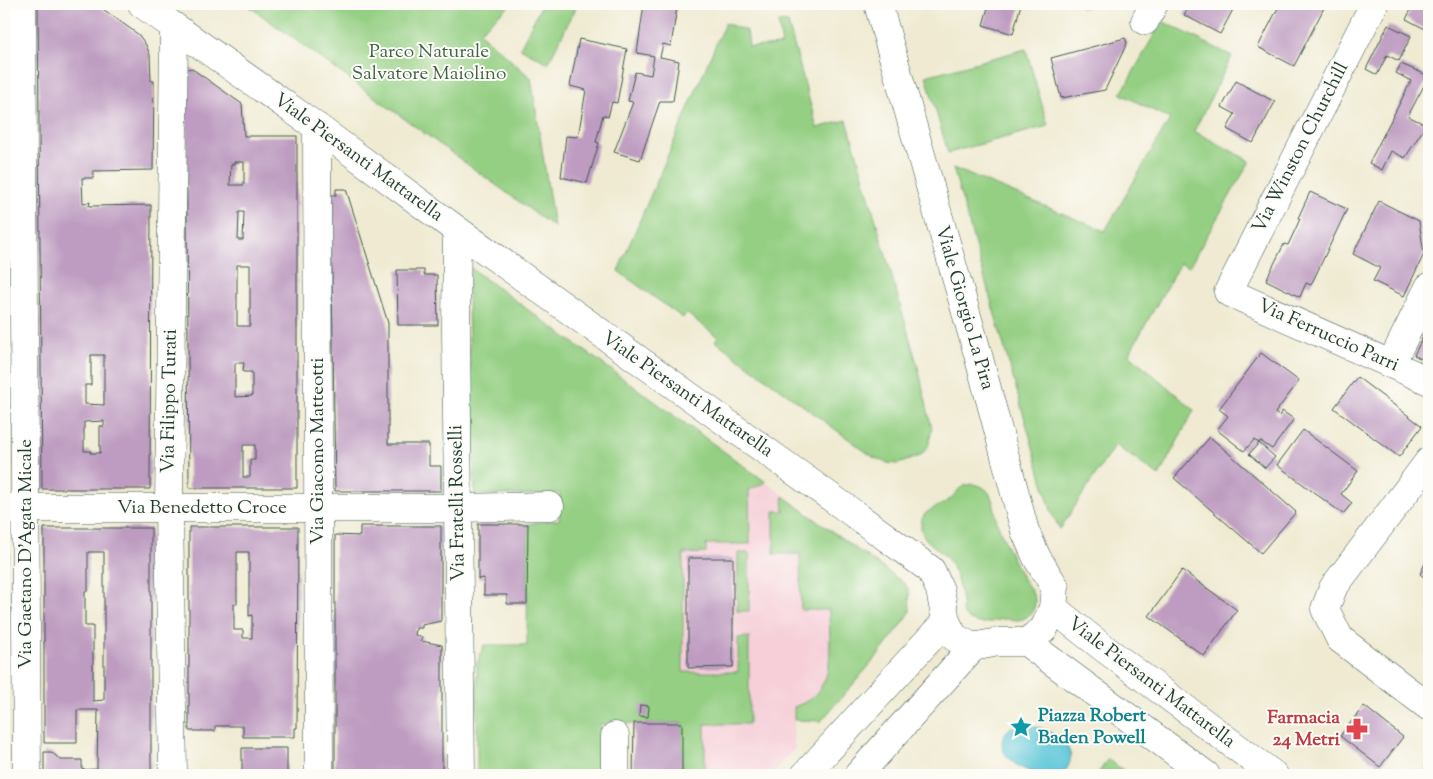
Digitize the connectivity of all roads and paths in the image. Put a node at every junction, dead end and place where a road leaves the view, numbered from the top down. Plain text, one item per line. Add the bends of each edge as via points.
1 (22, 4) edge
2 (142, 4) edge
3 (878, 4) edge
4 (1374, 4) edge
5 (174, 27) junction
6 (317, 127) junction
7 (457, 230) junction
8 (1429, 288) edge
9 (1228, 292) joint
10 (1391, 364) junction
11 (1429, 381) edge
12 (1429, 461) edge
13 (550, 506) dead end
14 (15, 508) edge
15 (169, 508) junction
16 (318, 508) junction
17 (458, 508) junction
18 (1053, 608) junction
19 (946, 620) junction
20 (1026, 642) junction
21 (973, 647) junction
22 (1429, 708) edge
23 (615, 736) dead end
24 (27, 775) edge
25 (173, 775) edge
26 (319, 775) edge
27 (461, 775) edge
28 (615, 775) edge
29 (804, 775) edge
30 (858, 775) edge
31 (1206, 775) edge
32 (1274, 775) edge

1 - 14 street, Via Gaetano D'Agata Micale
2 - 5 street, Viale Piersanti Mattarella
3 - 18 street, Viale Giorgio La Pira via 1025,531 1055,587
4 - 9 street, Via Winston Churchill
5 - 6 street, Viale Piersanti Mattarella
5 - 15 street, Via Filippo Turati
6 - 7 street, Viale Piersanti Mattarella
6 - 16 street, Via Giacomo Matteotti
7 - 17 street, Via Fratelli Rosselli
7 - 19 street, Viale Piersanti Mattarella via 931,570 940,590
8 - 10 street
9 - 10 street, Via Ferruccio Parri
10 - 11 street, Via Ferruccio Parri
12 - 22 street via 1333,588 1325,609 1340,639
13 - 17 street, Via Benedetto Croce
14 - 15 street, Via Benedetto Croce
14 - 24 street, Via Gaetano D'Agata Micale
15 - 16 street, Via Benedetto Croce
15 - 25 street, Via Filippo Turati
16 - 17 street, Via Benedetto Croce
16 - 26 street, Via Giacomo Matteotti
17 - 27 street, Via Fratelli Rosselli
18 - 20 street via 1044,629
18 - 32 street, Viale Piersanti Mattarella
19 - 21 street, Viale Piersanti Mattarella via 954,637
19 - 29 street
20 - 21 street via 998,642
20 - 31 street
21 - 30 street
23 - 28 street

